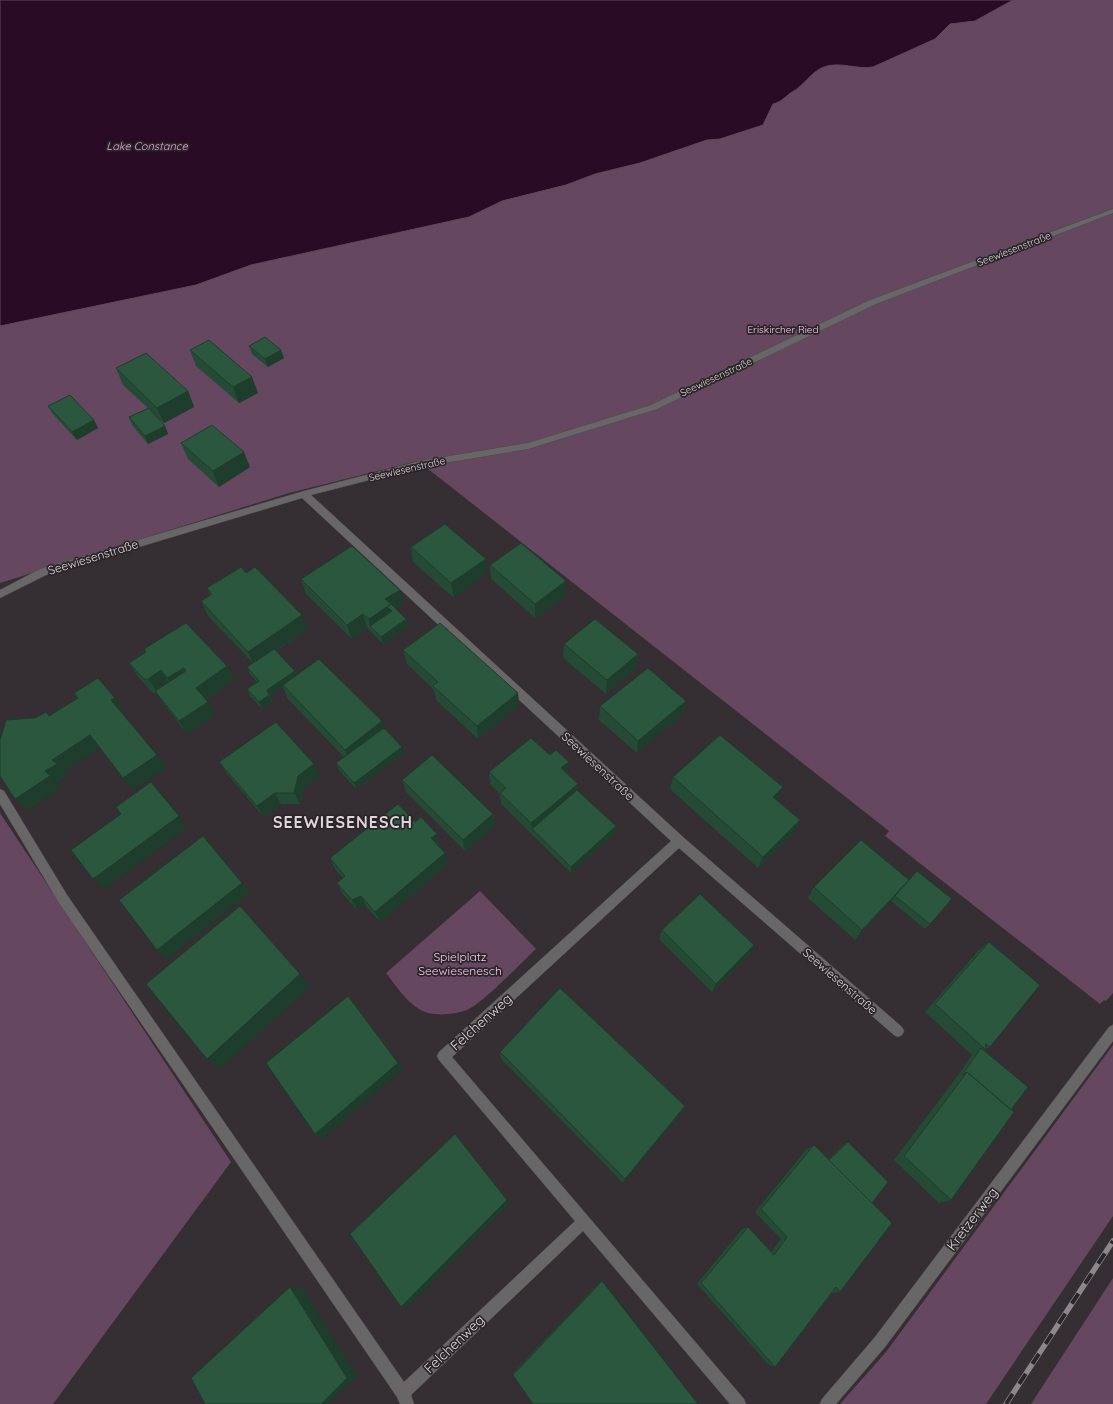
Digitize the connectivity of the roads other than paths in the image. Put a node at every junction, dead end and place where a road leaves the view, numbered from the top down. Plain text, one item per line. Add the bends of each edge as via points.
1 (1113, 211) edge
2 (304, 494) junction
3 (0, 594) edge
4 (0, 794) edge
5 (679, 841) junction
6 (898, 1031) dead end
7 (1113, 1031) edge
8 (583, 1222) junction
9 (405, 1398) edge
10 (738, 1404) edge
11 (827, 1404) edge

1 - 2 street, Seewiesenstraße via 873,302 654,406 528,446 420,464
2 - 3 street, Seewiesenstraße via 43,572
2 - 5 street, Seewiesenstraße
4 - 9 street via 63,899
5 - 6 street, Seewiesenstraße
5 - 8 street, Felchenweg via 443,1056
7 - 11 street, Kretzerweg via 880,1342
8 - 9 street, Felchenweg
8 - 10 street, Felchenweg

